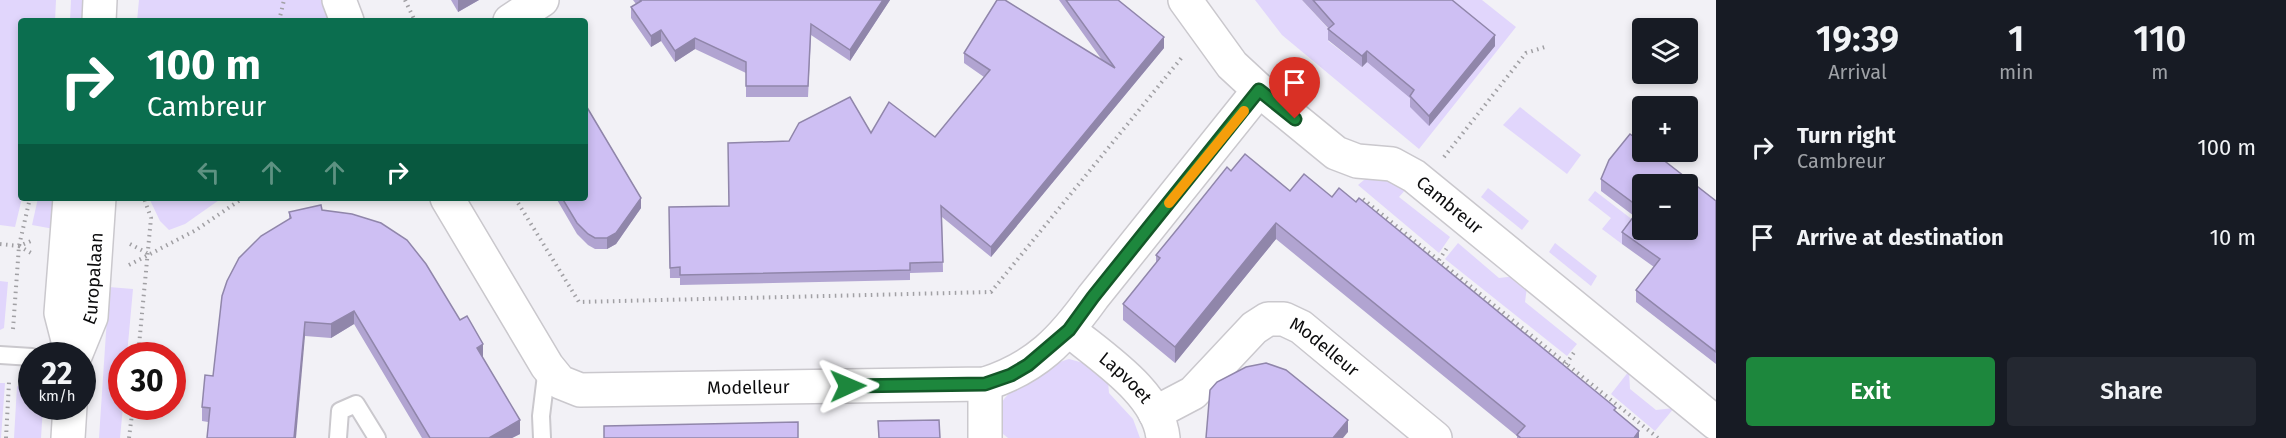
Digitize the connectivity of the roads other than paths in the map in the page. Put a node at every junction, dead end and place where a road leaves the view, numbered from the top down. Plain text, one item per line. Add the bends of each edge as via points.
1 (100, 0) edge
2 (339, 0) edge
3 (542, 0) edge
4 (1185, 0) edge
5 (99, 18) edge
6 (346, 18) edge
7 (515, 18) edge
8 (1259, 90) junction
9 (70, 201) edge
10 (99, 201) edge
11 (449, 201) edge
12 (1069, 330) junction
13 (70, 342) edge
14 (80, 342) edge
15 (0, 355) edge
16 (18, 356) edge
17 (547, 366) junction
18 (985, 384) junction
19 (69, 420) edge
20 (1716, 423) edge
21 (1159, 426) edge
22 (68, 438) edge
23 (338, 438) edge
24 (377, 438) edge
25 (542, 438) edge
26 (985, 438) edge
27 (1435, 438) edge

1 - 5 street
2 - 6 street
3 - 7 street
4 - 8 street, Cambreur via 1232,65
8 - 12 street, Modelleur
8 - 20 street, Cambreur via 1336,153 1357,161 1392,164 1424,184
9 - 13 street, Europalaan via 61,313
10 - 14 street, Europalaan via 91,317
11 - 17 street, Modelleur
12 - 18 street, Modelleur via 1028,365
12 - 21 street, Lapvoet via 1144,395
15 - 16 lane
17 - 18 street, Modelleur via 560,382 580,390
17 - 25 lane
18 - 26 street
19 - 22 street
21 - 27 street, Modelleur via 1254,328 1268,319 1284,319 1302,327
23 - 24 lane via 340,411 356,404

